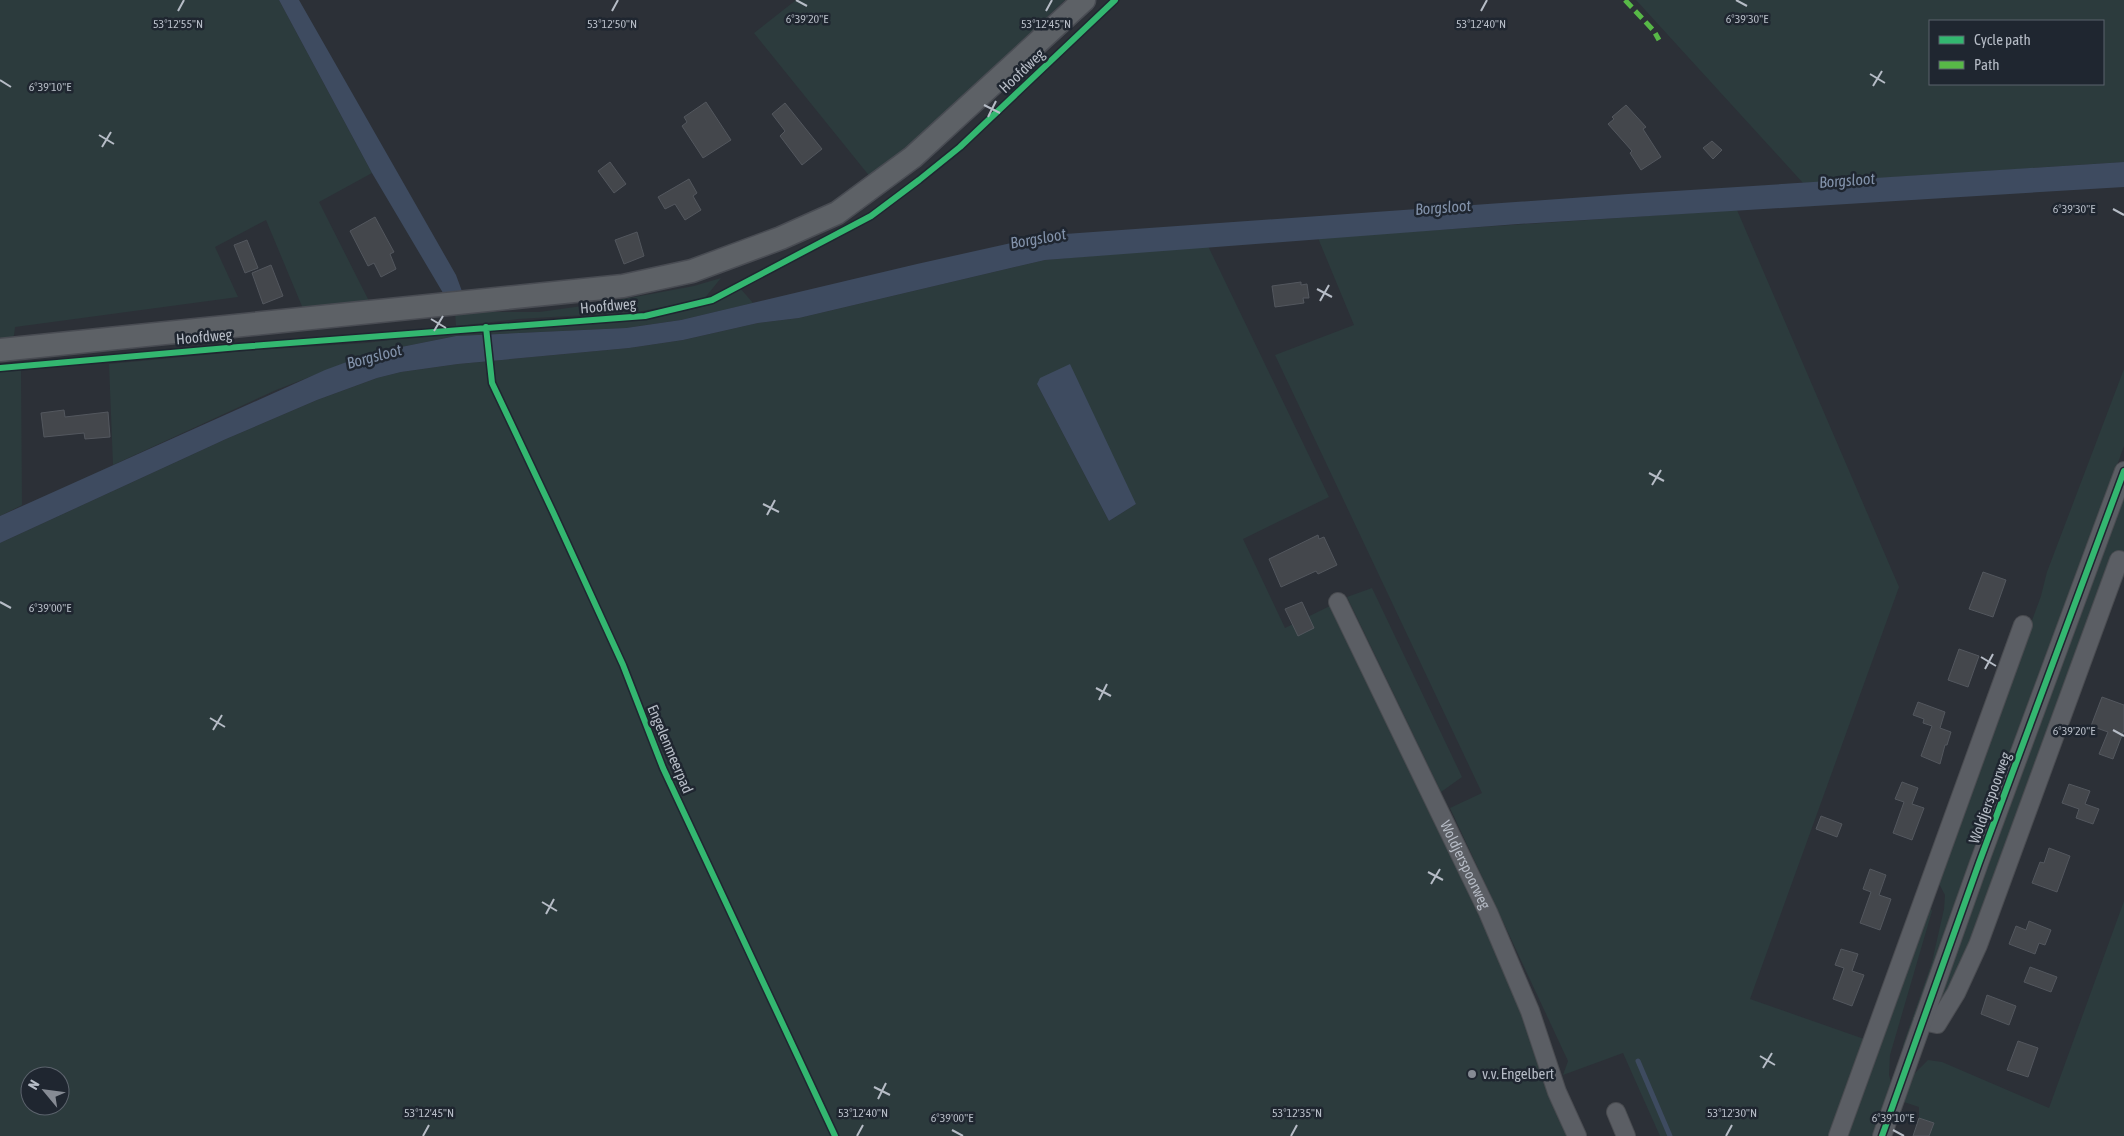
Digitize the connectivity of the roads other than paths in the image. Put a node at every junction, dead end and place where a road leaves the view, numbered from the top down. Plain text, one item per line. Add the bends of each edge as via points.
1 (1084, 0) edge
2 (0, 350) edge
3 (2124, 471) edge
4 (2119, 560) dead end
5 (1338, 602) dead end
6 (2023, 625) dead end
7 (1923, 1021) junction
8 (1616, 1112) dead end
9 (1577, 1136) edge
10 (1626, 1136) edge
11 (1838, 1136) edge
12 (1882, 1136) edge

1 - 2 main road, Hoofdweg via 913,157 837,213 692,271 623,286
3 - 7 street, Woldjerspoorweg
4 - 7 street via 1978,945 1956,993 1937,1024
5 - 9 street, Woldjerspoorweg via 1488,912
6 - 11 street, Woldjerspoorweg
7 - 12 street, Woldjerspoorweg
8 - 10 street

